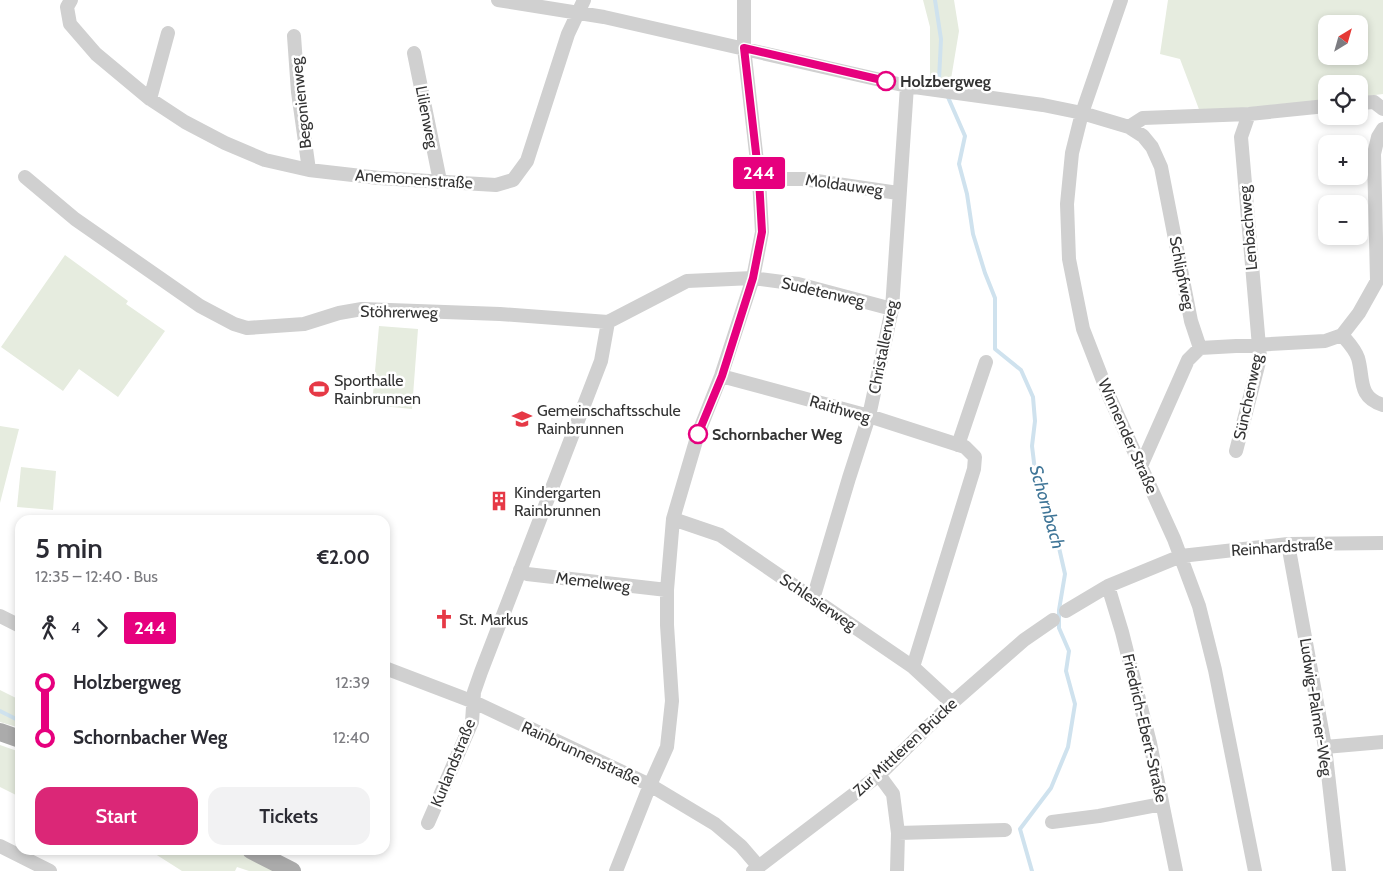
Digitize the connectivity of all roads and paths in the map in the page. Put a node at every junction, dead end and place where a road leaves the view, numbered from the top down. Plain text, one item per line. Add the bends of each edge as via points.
1 (71, 0) edge
2 (498, 0) edge
3 (744, 0) edge
4 (1121, 0) edge
5 (582, 6) edge
6 (168, 34) dead end
7 (294, 36) dead end
8 (744, 48) junction
9 (414, 53) dead end
10 (907, 86) junction
11 (150, 99) junction
12 (1368, 102) edge
13 (1318, 107) edge
14 (1383, 108) edge
15 (1082, 113) junction
16 (1249, 114) junction
17 (1129, 127) junction
18 (1383, 130) edge
19 (309, 170) junction
20 (24, 177) dead end
21 (759, 179) junction
22 (440, 181) junction
23 (898, 193) junction
24 (753, 278) junction
25 (1380, 281) edge
26 (892, 309) junction
27 (608, 322) junction
28 (1342, 335) junction
29 (1258, 343) junction
30 (1200, 348) junction
31 (986, 362) dead end
32 (722, 376) junction
33 (1383, 405) edge
34 (869, 416) junction
35 (958, 445) junction
36 (1236, 451) dead end
37 (1141, 466) junction
38 (673, 519) junction
39 (1383, 543) edge
40 (1288, 544) junction
41 (1181, 556) junction
42 (520, 570) junction
43 (1108, 586) junction
44 (667, 590) junction
45 (813, 599) junction
46 (1066, 611) dead end
47 (0, 616) edge
48 (1053, 620) dead end
49 (15, 624) edge
50 (913, 667) junction
51 (390, 670) edge
52 (474, 702) junction
53 (952, 703) junction
54 (0, 732) edge
55 (15, 738) edge
56 (1383, 742) edge
57 (1325, 747) junction
58 (879, 775) junction
59 (650, 785) junction
60 (1162, 804) junction
61 (1052, 822) dead end
62 (428, 823) dead end
63 (1005, 830) dead end
64 (898, 833) junction
65 (0, 846) edge
66 (15, 854) edge
67 (18, 855) edge
68 (261, 855) edge
69 (756, 869) edge
70 (50, 871) edge
71 (292, 871) edge
72 (616, 871) edge
73 (897, 871) edge
74 (1176, 871) edge
75 (1255, 871) edge
76 (1339, 871) edge

1 - 11 street, Anemonenstraße via 67,7 70,24 96,54
2 - 5 street
3 - 8 street
4 - 15 street, Winnender Straße
5 - 8 street
5 - 22 street, Anemonenstraße via 568,34 527,161 513,180 496,185
6 - 11 street
7 - 19 street, Begonienweg
8 - 10 street
8 - 21 street
9 - 22 street, Lilienweg
10 - 15 street
10 - 23 street, Christallerweg
11 - 19 street, Anemonenstraße via 226,143 266,160
12 - 14 street
13 - 16 street
15 - 17 street, Schlipfweg
15 - 37 street, Winnender Straße via 1072,154 1067,204 1069,259 1083,329
16 - 17 street via 1144,118
16 - 29 street, Lenbachweg via 1241,137
17 - 30 street, Schlipfweg via 1152,147 1161,167 1191,321
18 - 25 street via 1378,136 1374,154
19 - 22 street, Anemonenstraße
20 - 27 street, Stöhrerweg via 75,219 200,306 247,328 304,324 362,309
21 - 23 street, Moldauweg via 803,179
21 - 24 street via 762,232
23 - 26 street, Christallerweg
24 - 26 street, Sudetenweg via 798,284
24 - 27 street via 688,281
24 - 32 street
25 - 28 street
26 - 34 street, Christallerweg
27 - 42 street, Kurlandstraße via 601,361
28 - 29 street, Sünchenweg via 1325,341
28 - 33 street via 1358,358 1362,384 1369,397
29 - 30 street, Sünchenweg
29 - 36 street, Sünchenweg via 1260,358
30 - 37 street via 1188,360
31 - 35 street
32 - 34 street, Raithweg
32 - 38 street via 698,434
34 - 35 street, Raithweg
34 - 45 street, Christallerweg
35 - 50 street, Raithweg via 975,457 974,469
37 - 41 street, Winnender Straße
38 - 44 street
38 - 45 street, Schlesierweg via 720,535
39 - 40 street, Reinhardstraße
40 - 41 street, Reinhardstraße
40 - 57 street, Ludwig-Palmer-Weg
41 - 43 street
41 - 75 street, Winnender Straße via 1199,606 1215,670
42 - 44 street, Memelweg via 527,574
42 - 52 street, Kurlandstraße via 480,672
43 - 46 street
43 - 60 street, Friedrich-Ebert-Straße via 1137,690
44 - 59 street via 672,701 667,747
45 - 50 street, Schlesierweg
47 - 49 street
48 - 53 street, Zur Mittleren Brücke via 1024,640
50 - 53 street, Schlesierweg
51 - 52 street, Rainbrunnenstraße
52 - 59 street, Rainbrunnenstraße
52 - 62 street, Kurlandstraße via 472,722
53 - 58 street, Zur Mittleren Brücke
54 - 55 main road
56 - 57 street
57 - 76 street, Ludwig-Palmer-Weg
58 - 64 street via 893,794
58 - 69 street, Zur Mittleren Brücke
59 - 69 street, Rainbrunnenstraße via 715,824 741,846
59 - 72 street
60 - 61 street
60 - 74 street, Friedrich-Ebert-Straße
63 - 64 street
64 - 73 street
65 - 66 street
67 - 70 street
68 - 71 main road

